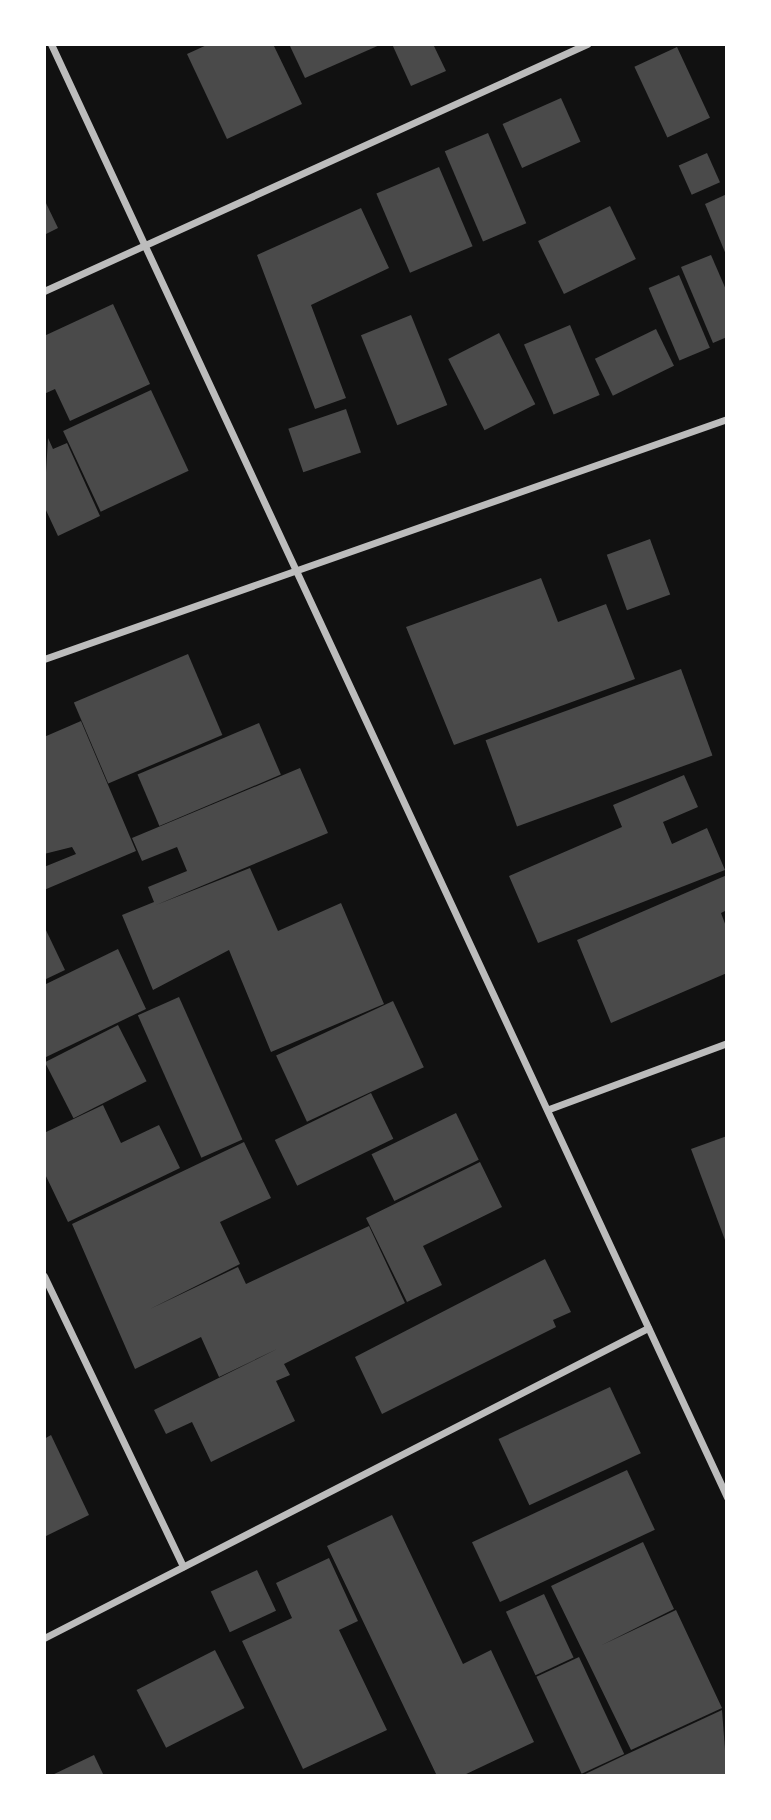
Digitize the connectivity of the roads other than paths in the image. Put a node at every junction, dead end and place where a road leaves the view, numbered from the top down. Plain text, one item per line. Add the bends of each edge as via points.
1 (51, 44) edge
2 (587, 44) edge
3 (142, 244) junction
4 (44, 290) edge
5 (727, 419) edge
6 (295, 570) junction
7 (44, 659) edge
8 (727, 1043) edge
9 (550, 1109) junction
10 (44, 1276) edge
11 (648, 1328) junction
12 (727, 1497) edge
13 (183, 1566) junction
14 (44, 1638) edge

1 - 3 street
2 - 3 street
3 - 4 street
3 - 6 street
5 - 6 street
6 - 7 street
6 - 9 street
8 - 9 street
9 - 11 street
10 - 13 street
11 - 12 street
11 - 13 street
13 - 14 street

